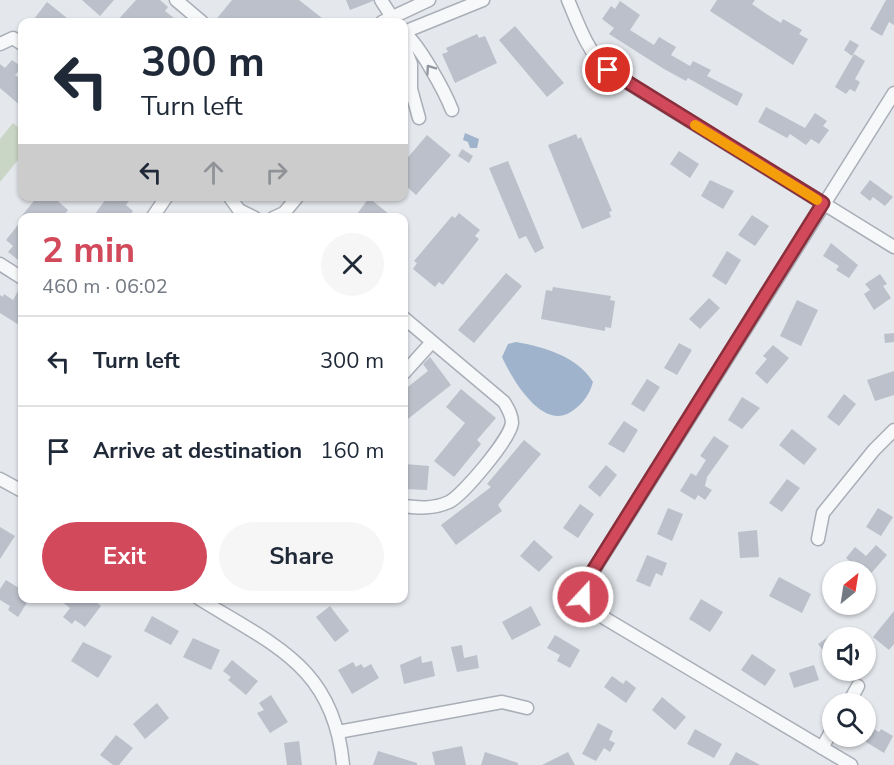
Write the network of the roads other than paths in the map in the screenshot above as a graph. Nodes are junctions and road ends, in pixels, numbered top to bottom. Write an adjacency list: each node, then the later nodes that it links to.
1 (177, 0): 6 (street)
2 (381, 0): 7 (street)
3 (429, 0): 8 (street)
4 (483, 0): 9 (street)
5 (568, 0): 19 (street)
6 (197, 18)
7 (389, 18)
8 (394, 18)
9 (408, 30)
10 (408, 35): 15 (street, one-way to 10)
11 (18, 41): 12 (street)
12 (0, 44)
13 (408, 56): 16 (street)
14 (894, 93): 19 (street)
15 (452, 110)
16 (419, 118)
17 (233, 201): 20 (street)
18 (295, 201): 21 (street)
19 (823, 203): 22 (street); 38 (street)
20 (245, 213)
21 (282, 213)
22 (894, 247)
23 (0, 264): 24 (street)
24 (18, 275)
25 (408, 321): 26 (street)
26 (432, 342): 27 (street); 31 (street)
27 (408, 369)
28 (894, 430): 32 (street)
29 (0, 479): 30 (street)
30 (18, 489)
31 (408, 506)
32 (818, 539)
33 (206, 603): 37 (street)
34 (858, 686): 35 (street)
35 (854, 693)
36 (527, 708): 37 (street)
37 (338, 732): 39 (street)
38 (822, 748): 40 (street)
39 (343, 765)
40 (851, 765)

